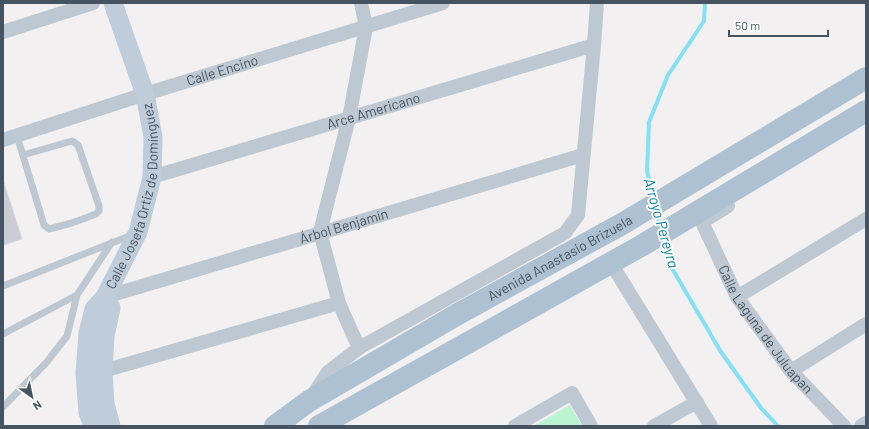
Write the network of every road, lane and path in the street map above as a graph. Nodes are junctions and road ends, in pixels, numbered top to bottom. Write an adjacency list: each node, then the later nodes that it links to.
1 (93, 3): 7 (street)
2 (113, 3): 10 (street, Calle Josefa Ortiz de Domínguez)
3 (361, 3): 6 (street)
4 (443, 3): 6 (street, Calle Encino)
5 (597, 3): 8 (street)
6 (366, 27): 10 (street, Calle Encino); 12 (street)
7 (3, 32)
8 (594, 45): 12 (street, Arce Americano); 16 (street)
9 (866, 78): 34 (main road, Avenida Anastasio Brizuela)
10 (145, 94): 13 (street, Calle Encino); 18 (street, Calle Josefa Ortiz de Domínguez)
11 (866, 111): 14 (main road, Avenida Anastasio Brizuela)
12 (349, 118): 18 (street, Arce Americano); 21 (street)
13 (17, 136): 15 (street, Calle Encino); 17 (lane)
14 (817, 139): 23 (main road, Avenida Anastasio Brizuela); 27 (street, Calle Laguna de Juluapan)
15 (3, 140)
16 (583, 155): 21 (street, Árbol Benjamín); 31 (street)
17 (23, 156): 17 (lane)
18 (152, 177): 20 (street, Calle Josefa Ortiz de Domínguez)
19 (866, 219): 27 (street)
20 (138, 232): 22 (lane); 26 (street, Calle Josefa Ortiz de Domínguez)
21 (320, 232): 26 (street, Árbol Benjamín); 28 (street)
22 (112, 242): 24 (lane); 25 (lane)
23 (611, 263): 35 (street); 41 (main road, Avenida Anastasio Brizuela)
24 (3, 286)
25 (77, 295): 30 (lane); 36 (lane)
26 (105, 297): 32 (street, Calle Josefa Ortiz de Domínguez); 38 (street, Calle Josefa Ortiz de Domínguez)
27 (737, 297): 33 (street, Calle Laguna de Juluapan)
28 (339, 303): 31 (street); 32 (street)
29 (866, 324): 33 (street)
30 (3, 334)
31 (359, 348): 34 (street)
32 (103, 371): 39 (street, Calle Josefa Ortiz de Domínguez)
33 (791, 371): 46 (street, Calle Laguna de Juluapan)
34 (309, 402): 40 (main road, Avenida Anastasio Brizuela)
35 (697, 402): 44 (street); 45 (street)
36 (3, 407)
37 (866, 423): 47 (street)
38 (93, 426)
39 (111, 426)
40 (275, 426)
41 (319, 426)
42 (515, 426): 43 (street)
43 (591, 426)
44 (654, 426)
45 (711, 426)
46 (844, 426)
47 (861, 426)

